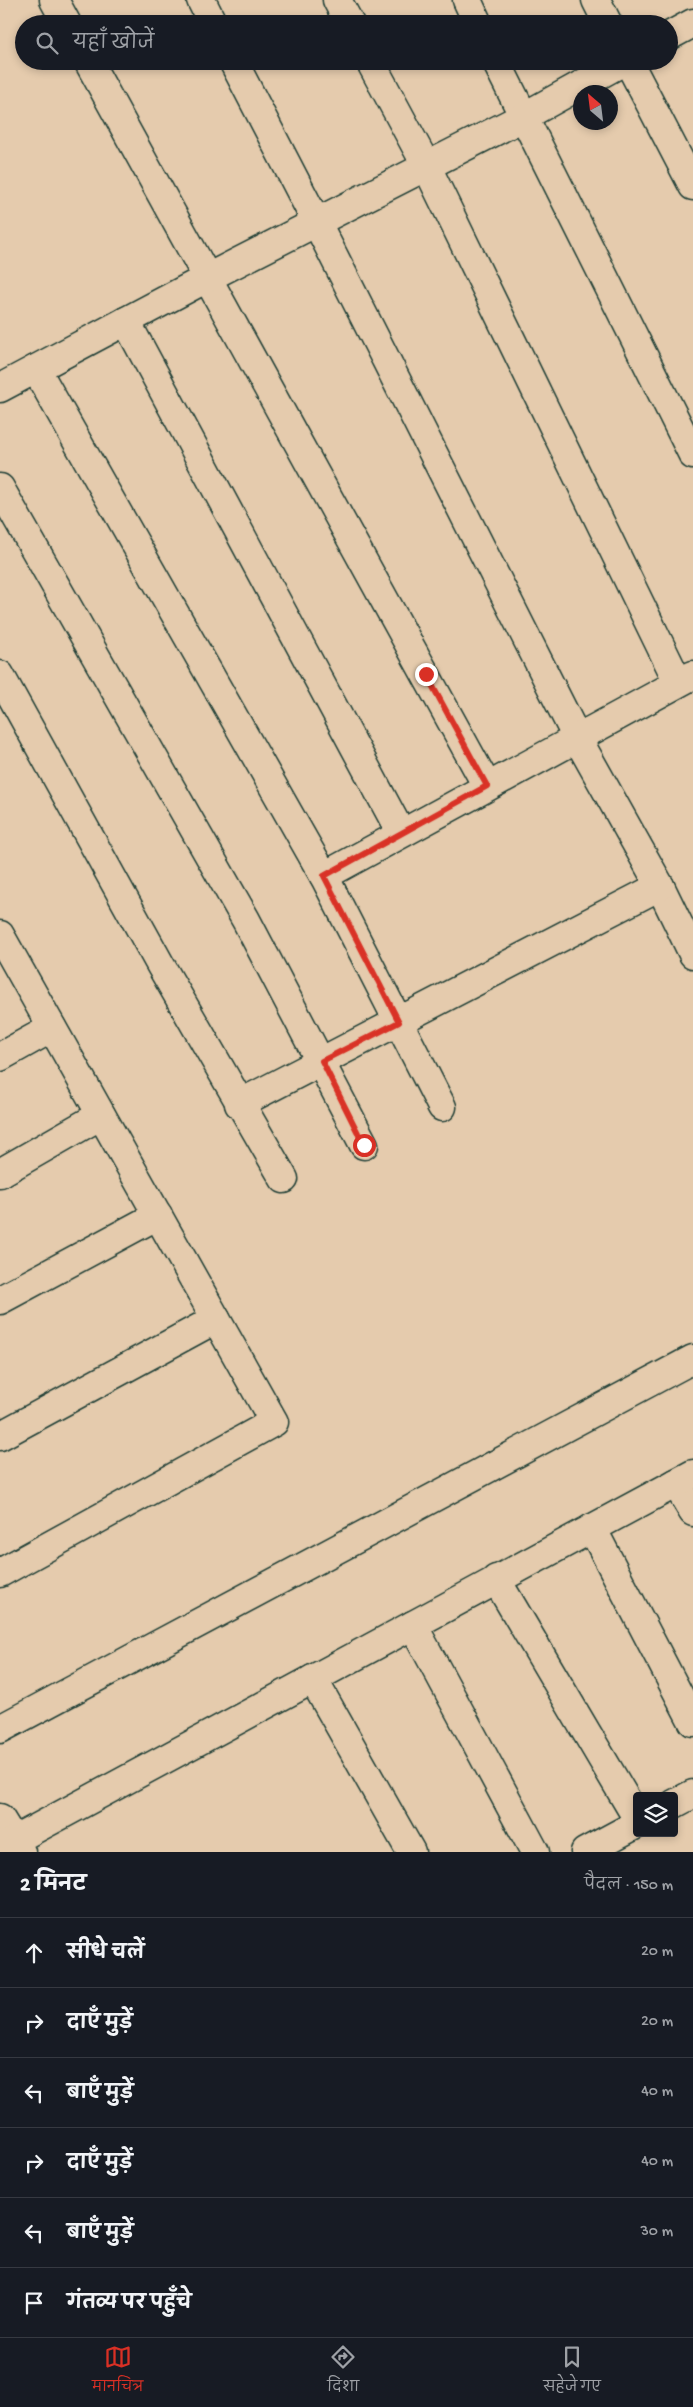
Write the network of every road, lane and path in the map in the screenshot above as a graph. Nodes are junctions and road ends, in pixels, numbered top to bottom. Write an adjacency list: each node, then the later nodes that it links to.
1 (54, 0): 6 (street)
2 (201, 0): 7 (street)
3 (337, 0): 8 (street)
4 (467, 0): 9 (street)
5 (596, 0): 10 (street)
6 (62, 15)
7 (209, 15)
8 (345, 15)
9 (474, 15)
10 (604, 15)
11 (693, 23): 12 (street)
12 (678, 31)
13 (93, 70): 23 (street)
14 (238, 70): 22 (street)
15 (375, 70): 20 (street)
16 (500, 70): 19 (street)
17 (609, 70): 19 (street)
18 (631, 70): 21 (street)
19 (523, 117): 20 (street); 27 (street)
20 (426, 165): 22 (street); 30 (street)
21 (693, 186)
22 (318, 222): 23 (street); 31 (street)
23 (207, 278): 24 (street); 32 (street)
24 (126, 321): 25 (street); 33 (street)
25 (36, 369): 26 (street); 34 (street)
26 (0, 388)
27 (693, 455)
28 (0, 488): 41 (street)
29 (0, 675): 42 (street)
30 (686, 678): 31 (street)
31 (576, 736): 32 (street); 35 (street)
32 (487, 786): 33 (street)
33 (401, 833): 34 (street)
34 (324, 876): 38 (street)
35 (660, 886): 37 (street); 38 (street)
36 (0, 936): 39 (street)
37 (693, 954)
38 (399, 1022): 41 (street); 43 (street)
39 (52, 1028): 40 (street); 44 (street)
40 (0, 1057)
41 (322, 1061): 42 (street); 45 (street)
42 (240, 1104): 47 (street)
43 (442, 1107)
44 (101, 1115): 46 (street); 48 (street)
45 (364, 1145)
46 (0, 1173)
47 (284, 1179)
48 (158, 1215): 49 (street); 50 (street)
49 (0, 1300)
50 (216, 1319): 52 (street); 56 (street)
51 (693, 1359): 61 (street)
52 (0, 1436)
53 (684, 1478): 54 (street); 55 (street)
54 (693, 1512)
55 (592, 1528): 57 (street); 60 (street)
56 (0, 1572)
57 (496, 1579): 58 (street); 64 (street)
58 (413, 1624): 59 (street); 68 (street)
59 (313, 1679): 66 (street); 67 (street)
60 (693, 1722)
61 (0, 1729)
62 (693, 1794): 63 (street)
63 (678, 1802)
64 (633, 1811)
65 (633, 1826): 69 (street)
66 (9, 1839)
67 (411, 1852)
68 (534, 1852)
69 (585, 1852)

